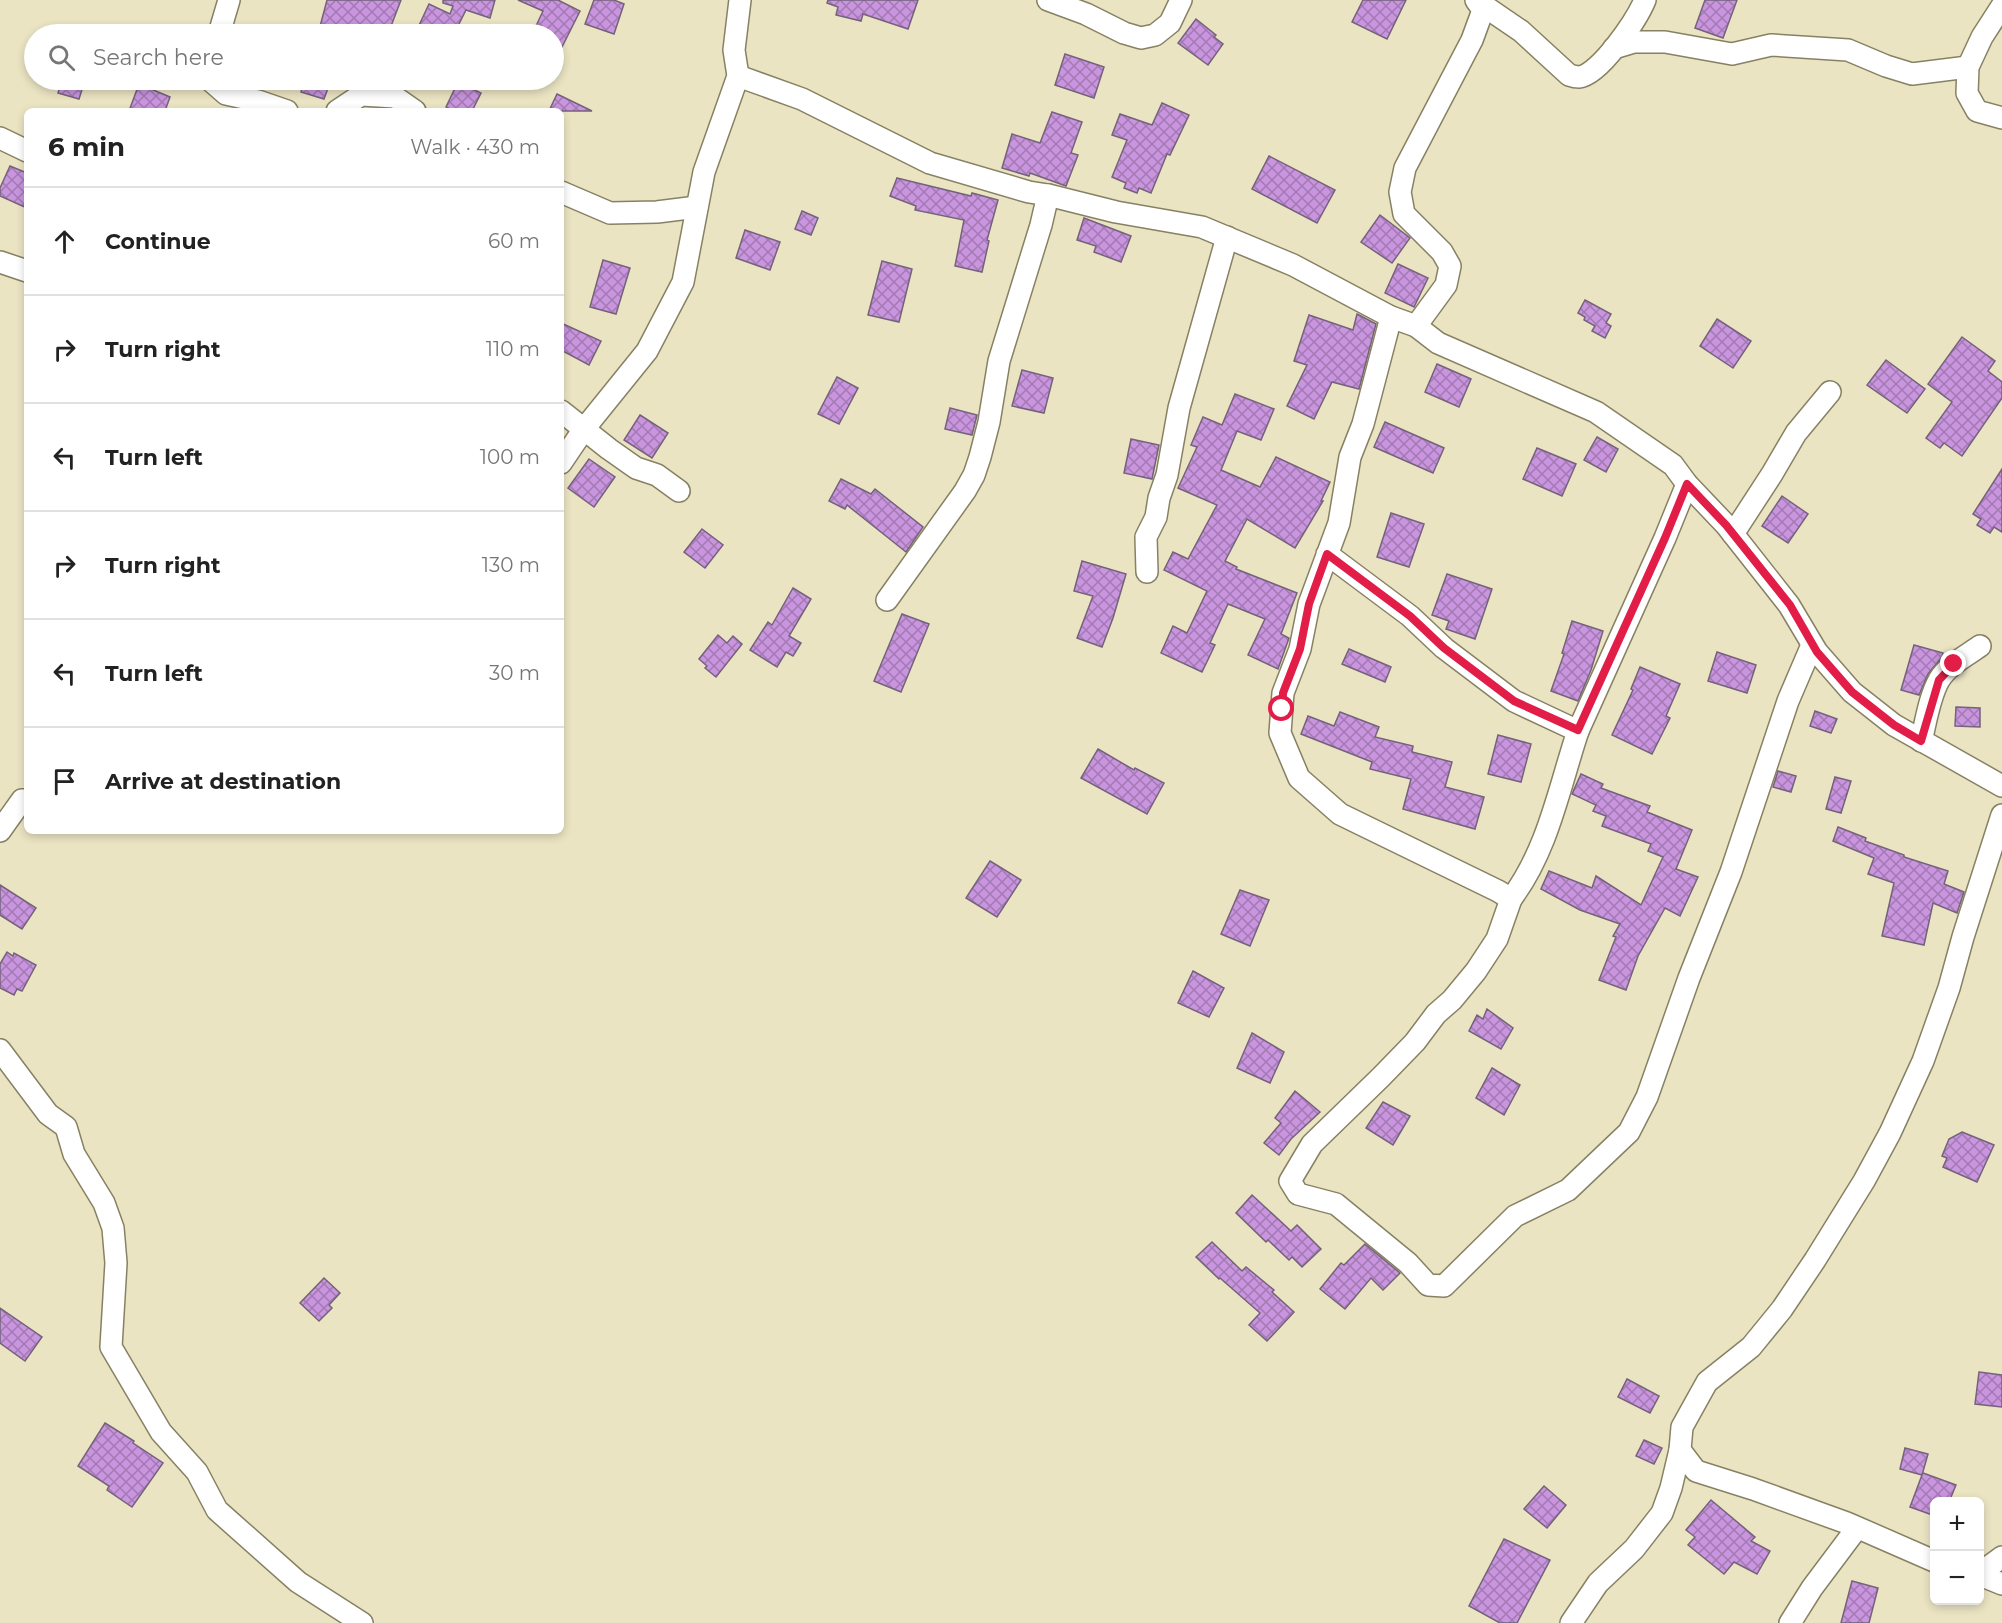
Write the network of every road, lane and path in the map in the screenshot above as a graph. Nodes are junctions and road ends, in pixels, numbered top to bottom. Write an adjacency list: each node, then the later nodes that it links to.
1 (229, 0): 8 (street)
2 (740, 0): 11 (street)
3 (1048, 0): 4 (street)
4 (1182, 0)
5 (1477, 0): 9 (street); 26 (street)
6 (1645, 0): 9 (street)
7 (2002, 6): 10 (street)
8 (222, 24)
9 (1614, 48): 10 (street)
10 (1968, 67): 16 (street)
11 (738, 76): 20 (street); 21 (street)
12 (221, 90): 13 (street)
13 (278, 108)
14 (341, 108): 15 (street)
15 (411, 108)
16 (2002, 118)
17 (0, 138): 18 (street)
18 (24, 150)
19 (564, 193): 21 (street)
20 (1048, 195): 22 (street); 36 (street)
21 (697, 207): 29 (street)
22 (1227, 237): 25 (street); 35 (street)
23 (0, 262): 24 (street)
24 (24, 270)
25 (1391, 317): 26 (street); 34 (street)
26 (1416, 326): 31 (street)
27 (1830, 392): 33 (street)
28 (564, 413): 29 (street)
29 (584, 429): 30 (street); 32 (street)
30 (564, 459)
31 (1687, 484): 33 (street); 39 (street)
32 (679, 491)
33 (1732, 534): 37 (street)
34 (1327, 554): 39 (street); 45 (street)
35 (1147, 572)
36 (887, 600)
37 (1812, 645): 40 (street); 45 (street)
38 (1980, 646): 40 (street)
39 (1578, 730): 45 (street)
40 (1921, 741): 41 (street)
41 (2002, 786)
42 (24, 800): 44 (street)
43 (2002, 814): 47 (street)
44 (0, 831)
45 (1511, 899)
46 (0, 1050): 54 (street)
47 (1680, 1450): 48 (street); 55 (street)
48 (1857, 1528): 50 (street); 56 (street)
49 (2002, 1557): 51 (street)
50 (1930, 1559)
51 (1984, 1571)
52 (1984, 1576): 53 (street)
53 (2002, 1584)
54 (362, 1623)
55 (1571, 1623)
56 (1790, 1623)

